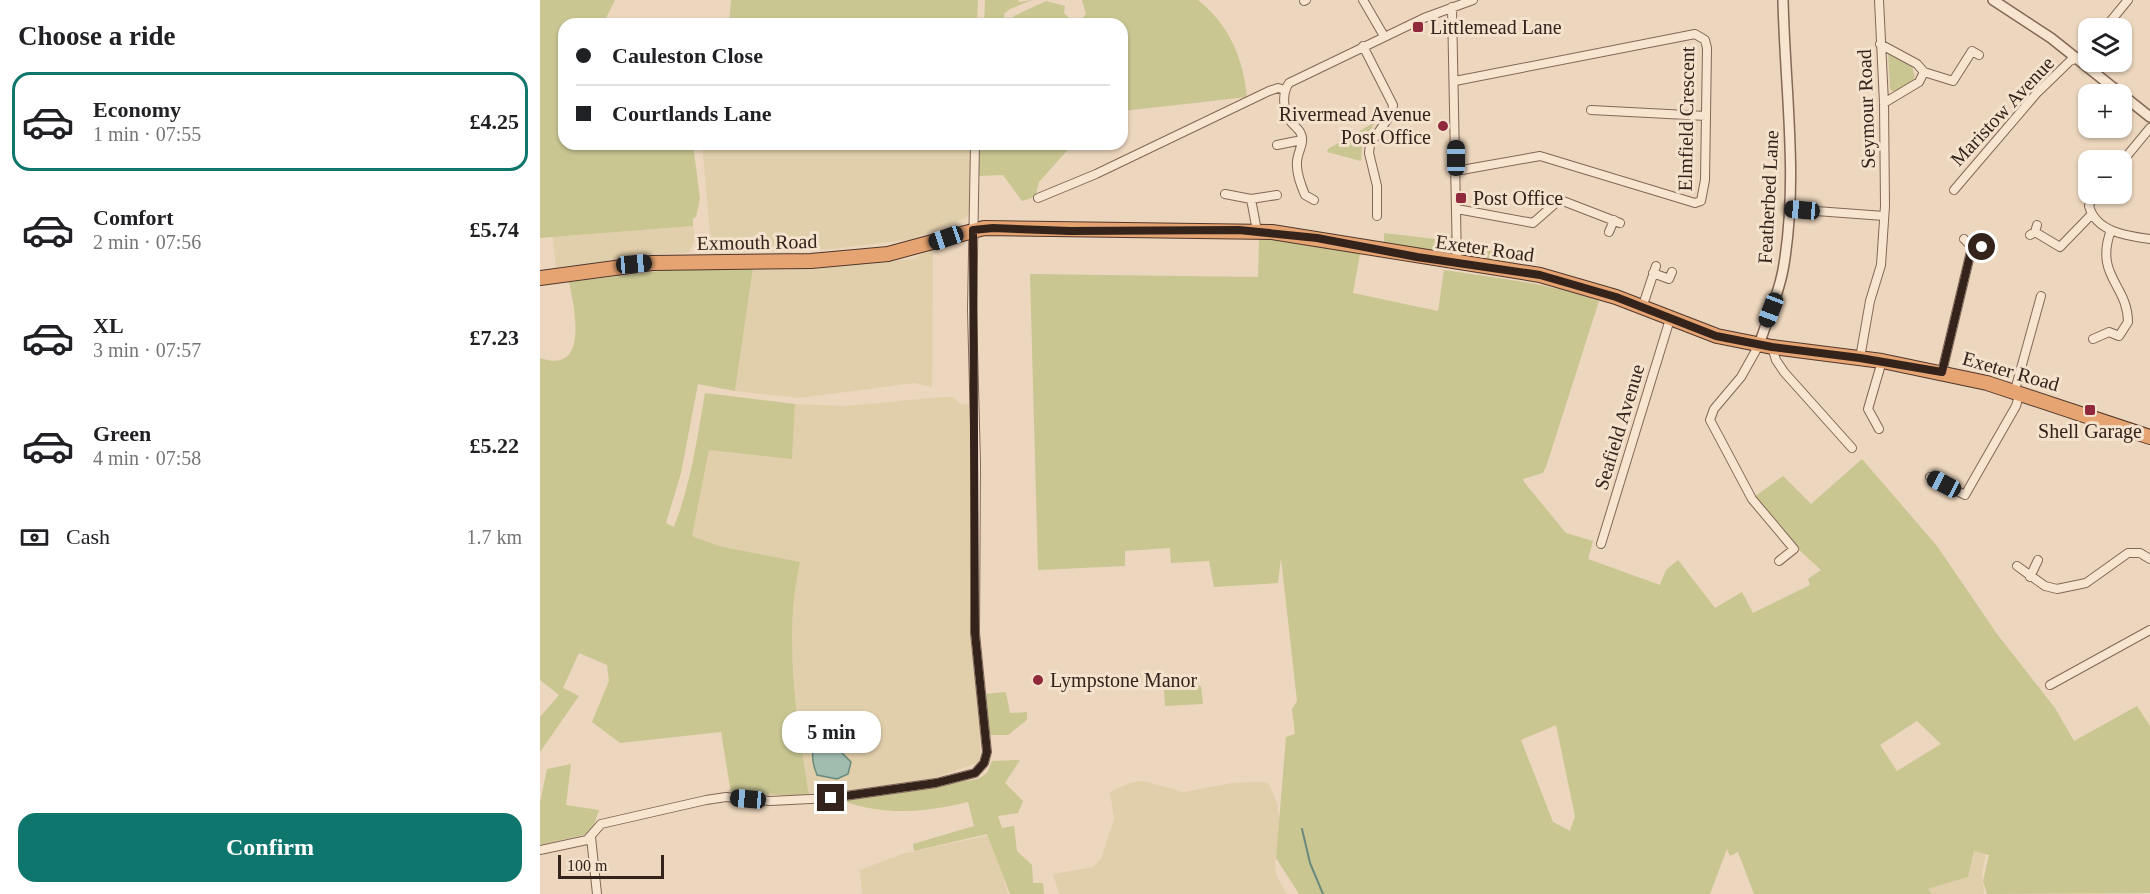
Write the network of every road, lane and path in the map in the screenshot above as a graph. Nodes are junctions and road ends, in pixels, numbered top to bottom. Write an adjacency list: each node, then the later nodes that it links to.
1 (1363, 0): 9 (street)
2 (1473, 0): 7 (street)
3 (1783, 0): 35 (street, Featherbed Lane)
4 (1879, 0): 10 (street, Seymour Road)
5 (1993, 0): 13 (street)
6 (2128, 0): 8 (street)
7 (1452, 8): 9 (street); 16 (street)
8 (2113, 18)
9 (1384, 36): 11 (street)
10 (1880, 44): 14 (street); 19 (street, Seymour Road)
11 (1363, 46): 17 (street); 38 (street)
12 (1979, 55): 14 (street)
13 (2078, 59): 28 (street, Maristow Avenue)
14 (1924, 72): 19 (street)
15 (2094, 72): 21 (street)
16 (1455, 81): 20 (street, Elmfield Crescent); 27 (street)
17 (1285, 90): 23 (street); 31 (street)
18 (1601, 100): 20 (street)
19 (1884, 103): 39 (street, Seymour Road)
20 (1706, 116): 27 (street, Elmfield Crescent)
21 (2150, 117)
22 (2150, 128): 26 (street)
23 (1302, 140): 24 (street); 33 (street)
24 (1277, 144)
25 (975, 150): 40 (street)
26 (2132, 150)
27 (1456, 171): 36 (street)
28 (1954, 190)
29 (1224, 194): 32 (street)
30 (1277, 195): 32 (street)
31 (1038, 198)
32 (1251, 199): 42 (street)
33 (1314, 200)
34 (2090, 204): 37 (street)
35 (1789, 208): 39 (street); 56 (street, Featherbed Lane)
36 (1457, 209): 44 (street); 49 (street)
37 (2091, 215): 41 (street); 43 (street)
38 (1377, 216)
39 (1884, 216): 57 (street, Seymour Road)
40 (973, 230): 42 (highway, Exeter Road); 51 (highway, Exmouth Road); 75 (street)
41 (2111, 230): 46 (street); 55 (street)
42 (1257, 231): 49 (highway, Exeter Road)
43 (2034, 231)
44 (1609, 232)
45 (1964, 239): 47 (street)
46 (2150, 239)
47 (1972, 247): 48 (street); 59 (street)
48 (1982, 247)
49 (1457, 264): 53 (highway, Exeter Road)
50 (1671, 272): 53 (street)
51 (540, 278)
52 (2041, 296): 60 (street)
53 (1642, 308): 54 (highway, Exeter Road)
54 (1670, 319): 56 (highway, Exeter Road); 65 (street, Seafield Avenue)
55 (2093, 339)
56 (1766, 346): 57 (highway, Exeter Road); 63 (street); 68 (street, Featherbed Lane)
57 (1860, 358): 58 (highway, Exeter Road)
58 (1882, 361): 59 (highway, Exeter Road); 61 (street)
59 (1942, 372): 60 (highway, Exeter Road)
60 (2018, 391): 62 (highway, Exeter Road); 64 (street)
61 (1880, 429)
62 (2150, 437)
63 (1852, 448)
64 (1930, 477)
65 (1600, 544)
66 (2150, 559): 70 (street)
67 (2038, 560): 70 (street)
68 (1779, 561)
69 (2017, 566): 70 (street)
70 (2030, 577)
71 (2150, 630): 72 (street)
72 (2064, 677): 73 (street); 74 (street)
73 (2050, 685)
74 (2068, 686)
75 (591, 837): 76 (street); 77 (street)
76 (540, 850)
77 (597, 894)

